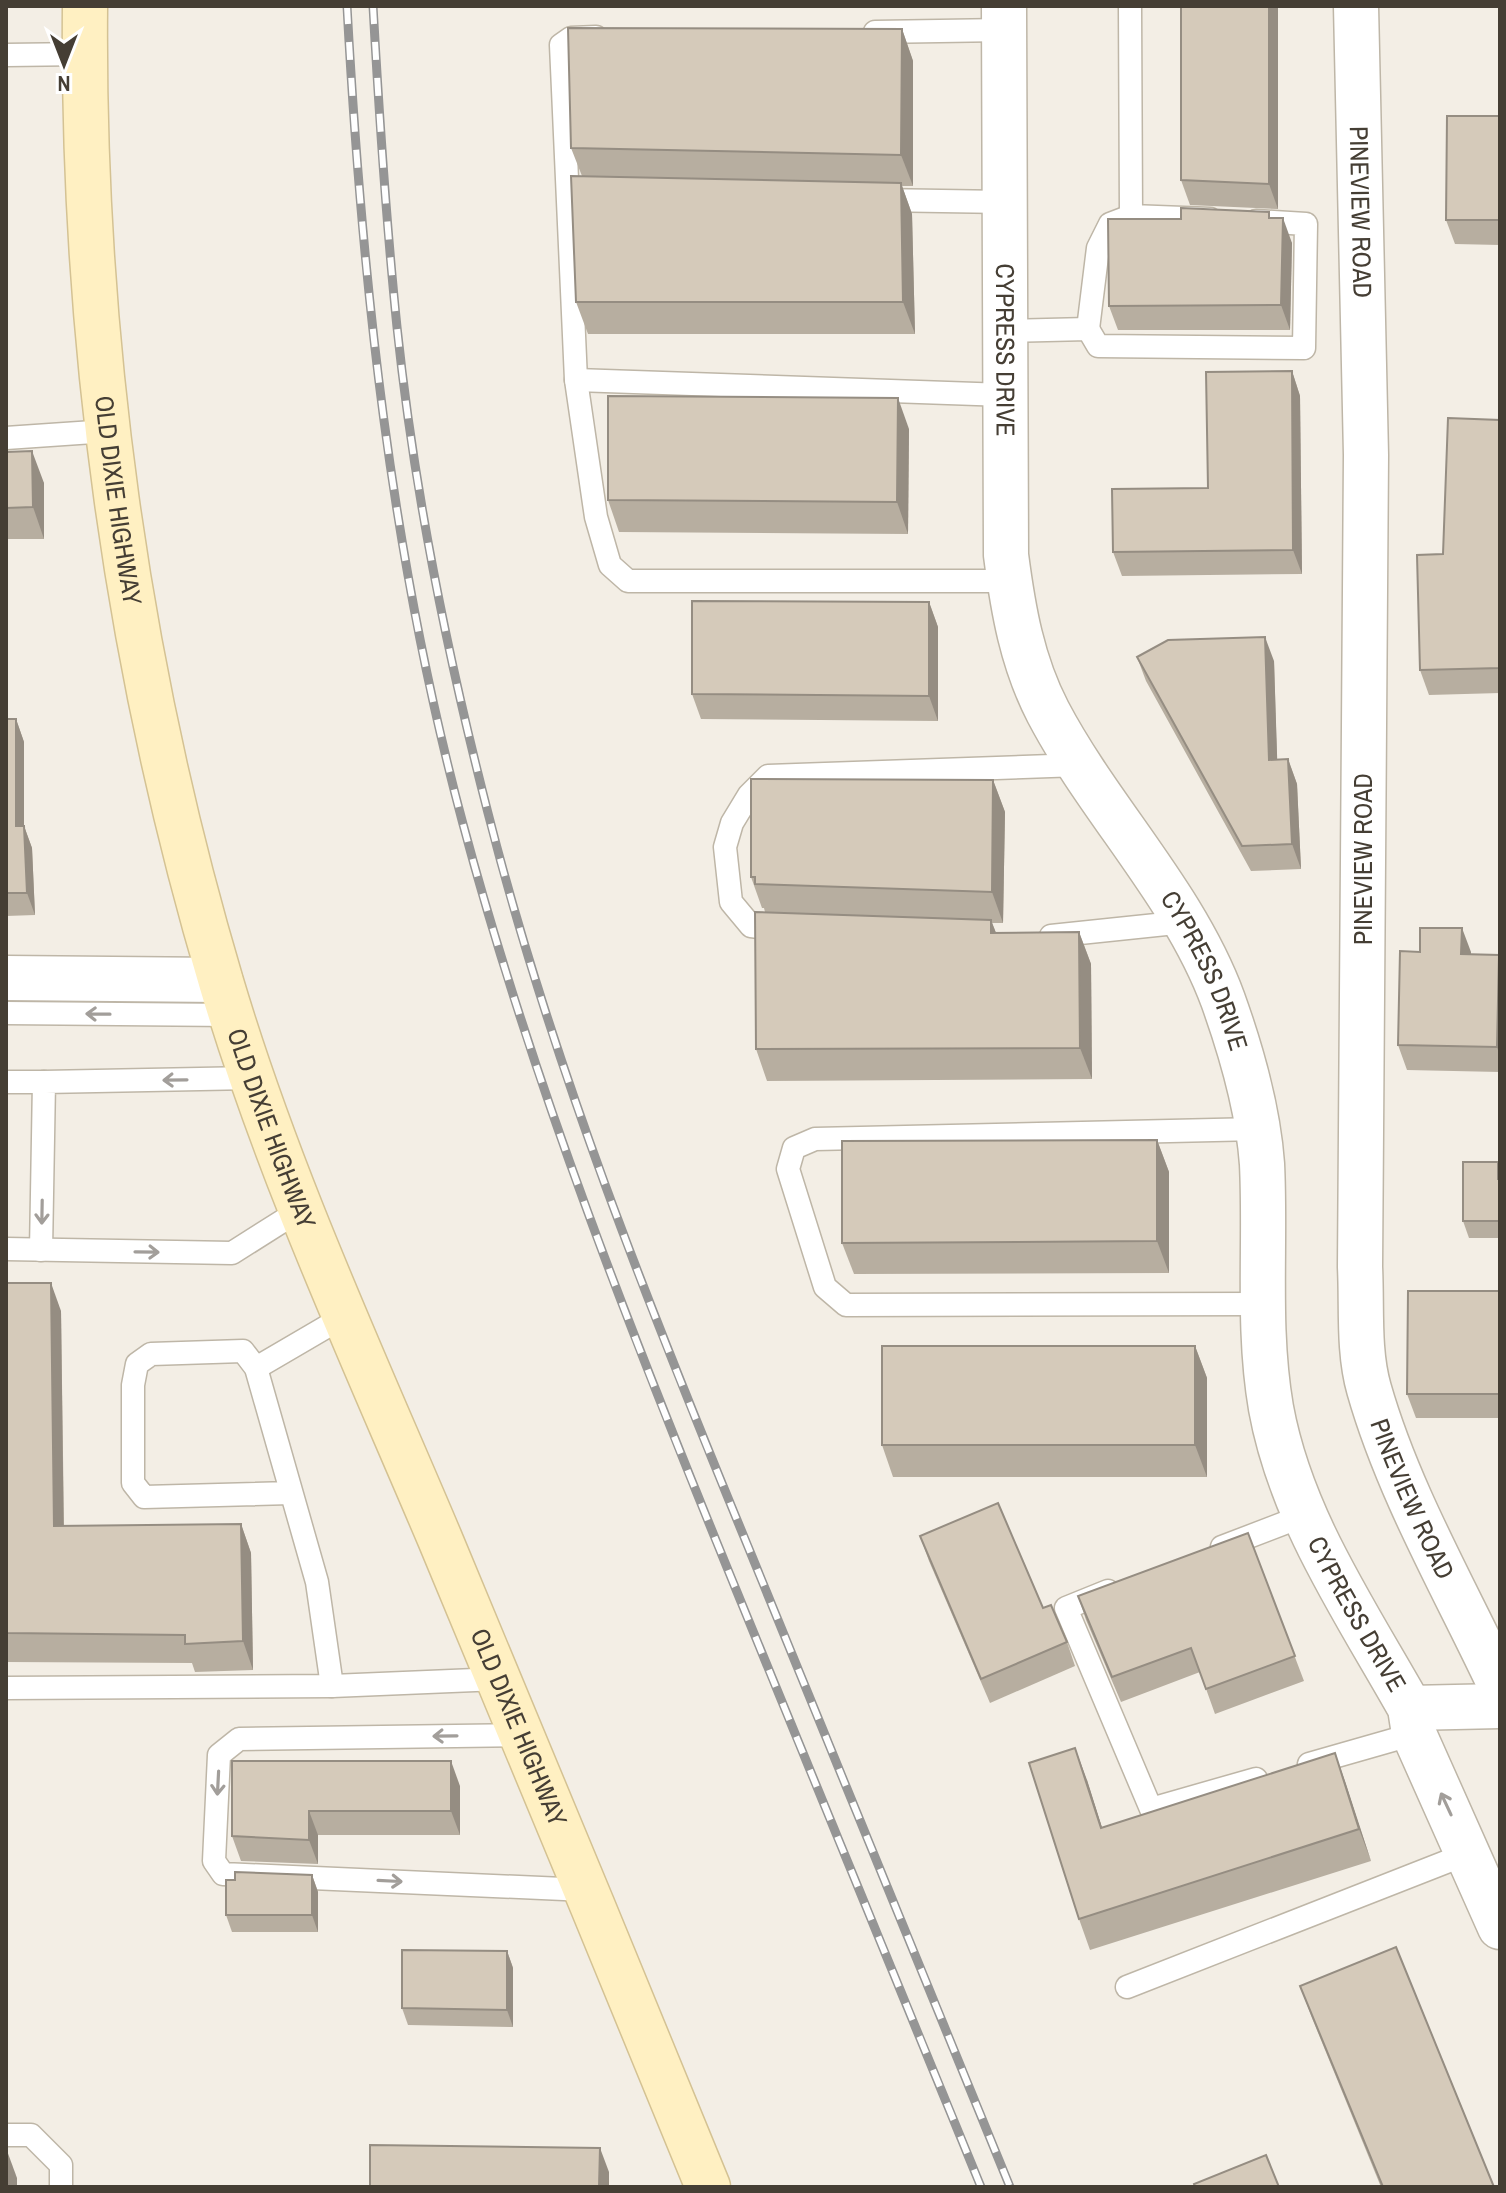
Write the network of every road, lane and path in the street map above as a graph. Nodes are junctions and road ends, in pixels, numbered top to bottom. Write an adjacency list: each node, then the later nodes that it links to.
1 (85, 6): 7 (street, OLD DIXIE HIGHWAY)
2 (1130, 6): 13 (lane)
3 (1356, 6): 43 (street, PINEVIEW ROAD)
4 (1004, 18): 5 (lane); 12 (street, CYPRESS DRIVE)
5 (849, 33)
6 (617, 37): 9 (lane)
7 (85, 54): 8 (lane); 18 (street, OLD DIXIE HIGHWAY)
8 (6, 55)
9 (565, 193): 10 (lane); 16 (lane)
10 (596, 194)
11 (863, 199): 12 (lane)
12 (1005, 202): 15 (street, CYPRESS DRIVE)
13 (1131, 216): 14 (lane); 14 (lane)
14 (1088, 329): 15 (lane)
15 (1005, 331): 17 (street, CYPRESS DRIVE)
16 (576, 380): 17 (lane); 20 (lane)
17 (1005, 395): 20 (street, CYPRESS DRIVE)
18 (108, 431): 19 (lane); 26 (street, OLD DIXIE HIGHWAY)
19 (6, 438)
20 (1010, 581): 21 (street, CYPRESS DRIVE)
21 (1079, 765): 22 (street, CYPRESS DRIVE); 23 (lane)
22 (1185, 922): 24 (lane); 31 (street, CYPRESS DRIVE)
23 (802, 931)
24 (1032, 938)
25 (6, 978): 26 (street)
26 (226, 998): 27 (lane, one-way to 27); 28 (street, OLD DIXIE HIGHWAY)
27 (6, 1013)
28 (252, 1078): 30 (lane, one-way to 30); 32 (street, OLD DIXIE HIGHWAY)
29 (6, 1082): 30 (lane)
30 (44, 1082): 34 (lane, one-way to 34)
31 (1258, 1129): 35 (street, CYPRESS DRIVE); 35 (lane)
32 (300, 1210): 34 (lane, one-way to 32); 36 (street, OLD DIXIE HIGHWAY)
33 (6, 1249): 34 (lane)
34 (41, 1250)
35 (1262, 1304): 39 (street, CYPRESS DRIVE)
36 (345, 1316): 37 (lane); 42 (street, OLD DIXIE HIGHWAY)
37 (256, 1368): 38 (lane); 38 (lane)
38 (291, 1493): 44 (lane)
39 (1303, 1516): 40 (lane); 47 (street, CYPRESS DRIVE)
40 (1199, 1556)
41 (1125, 1584): 47 (lane)
42 (499, 1679): 44 (lane); 48 (street, OLD DIXIE HIGHWAY)
43 (1500, 1685)
44 (332, 1686): 45 (lane)
45 (6, 1688)
46 (1500, 1706): 47 (street)
47 (1412, 1721): 49 (street, CYPRESS DRIVE, one-way to 47)
48 (523, 1735): 50 (street, OLD DIXIE HIGHWAY); 50 (lane, one-way to 50)
49 (1469, 1853): 51 (street, CYPRESS DRIVE); 52 (lane)
50 (586, 1890): 55 (street, OLD DIXIE HIGHWAY)
51 (1500, 1927)
52 (1127, 1987)
53 (6, 2135): 54 (lane)
54 (61, 2187)
55 (708, 2187)

